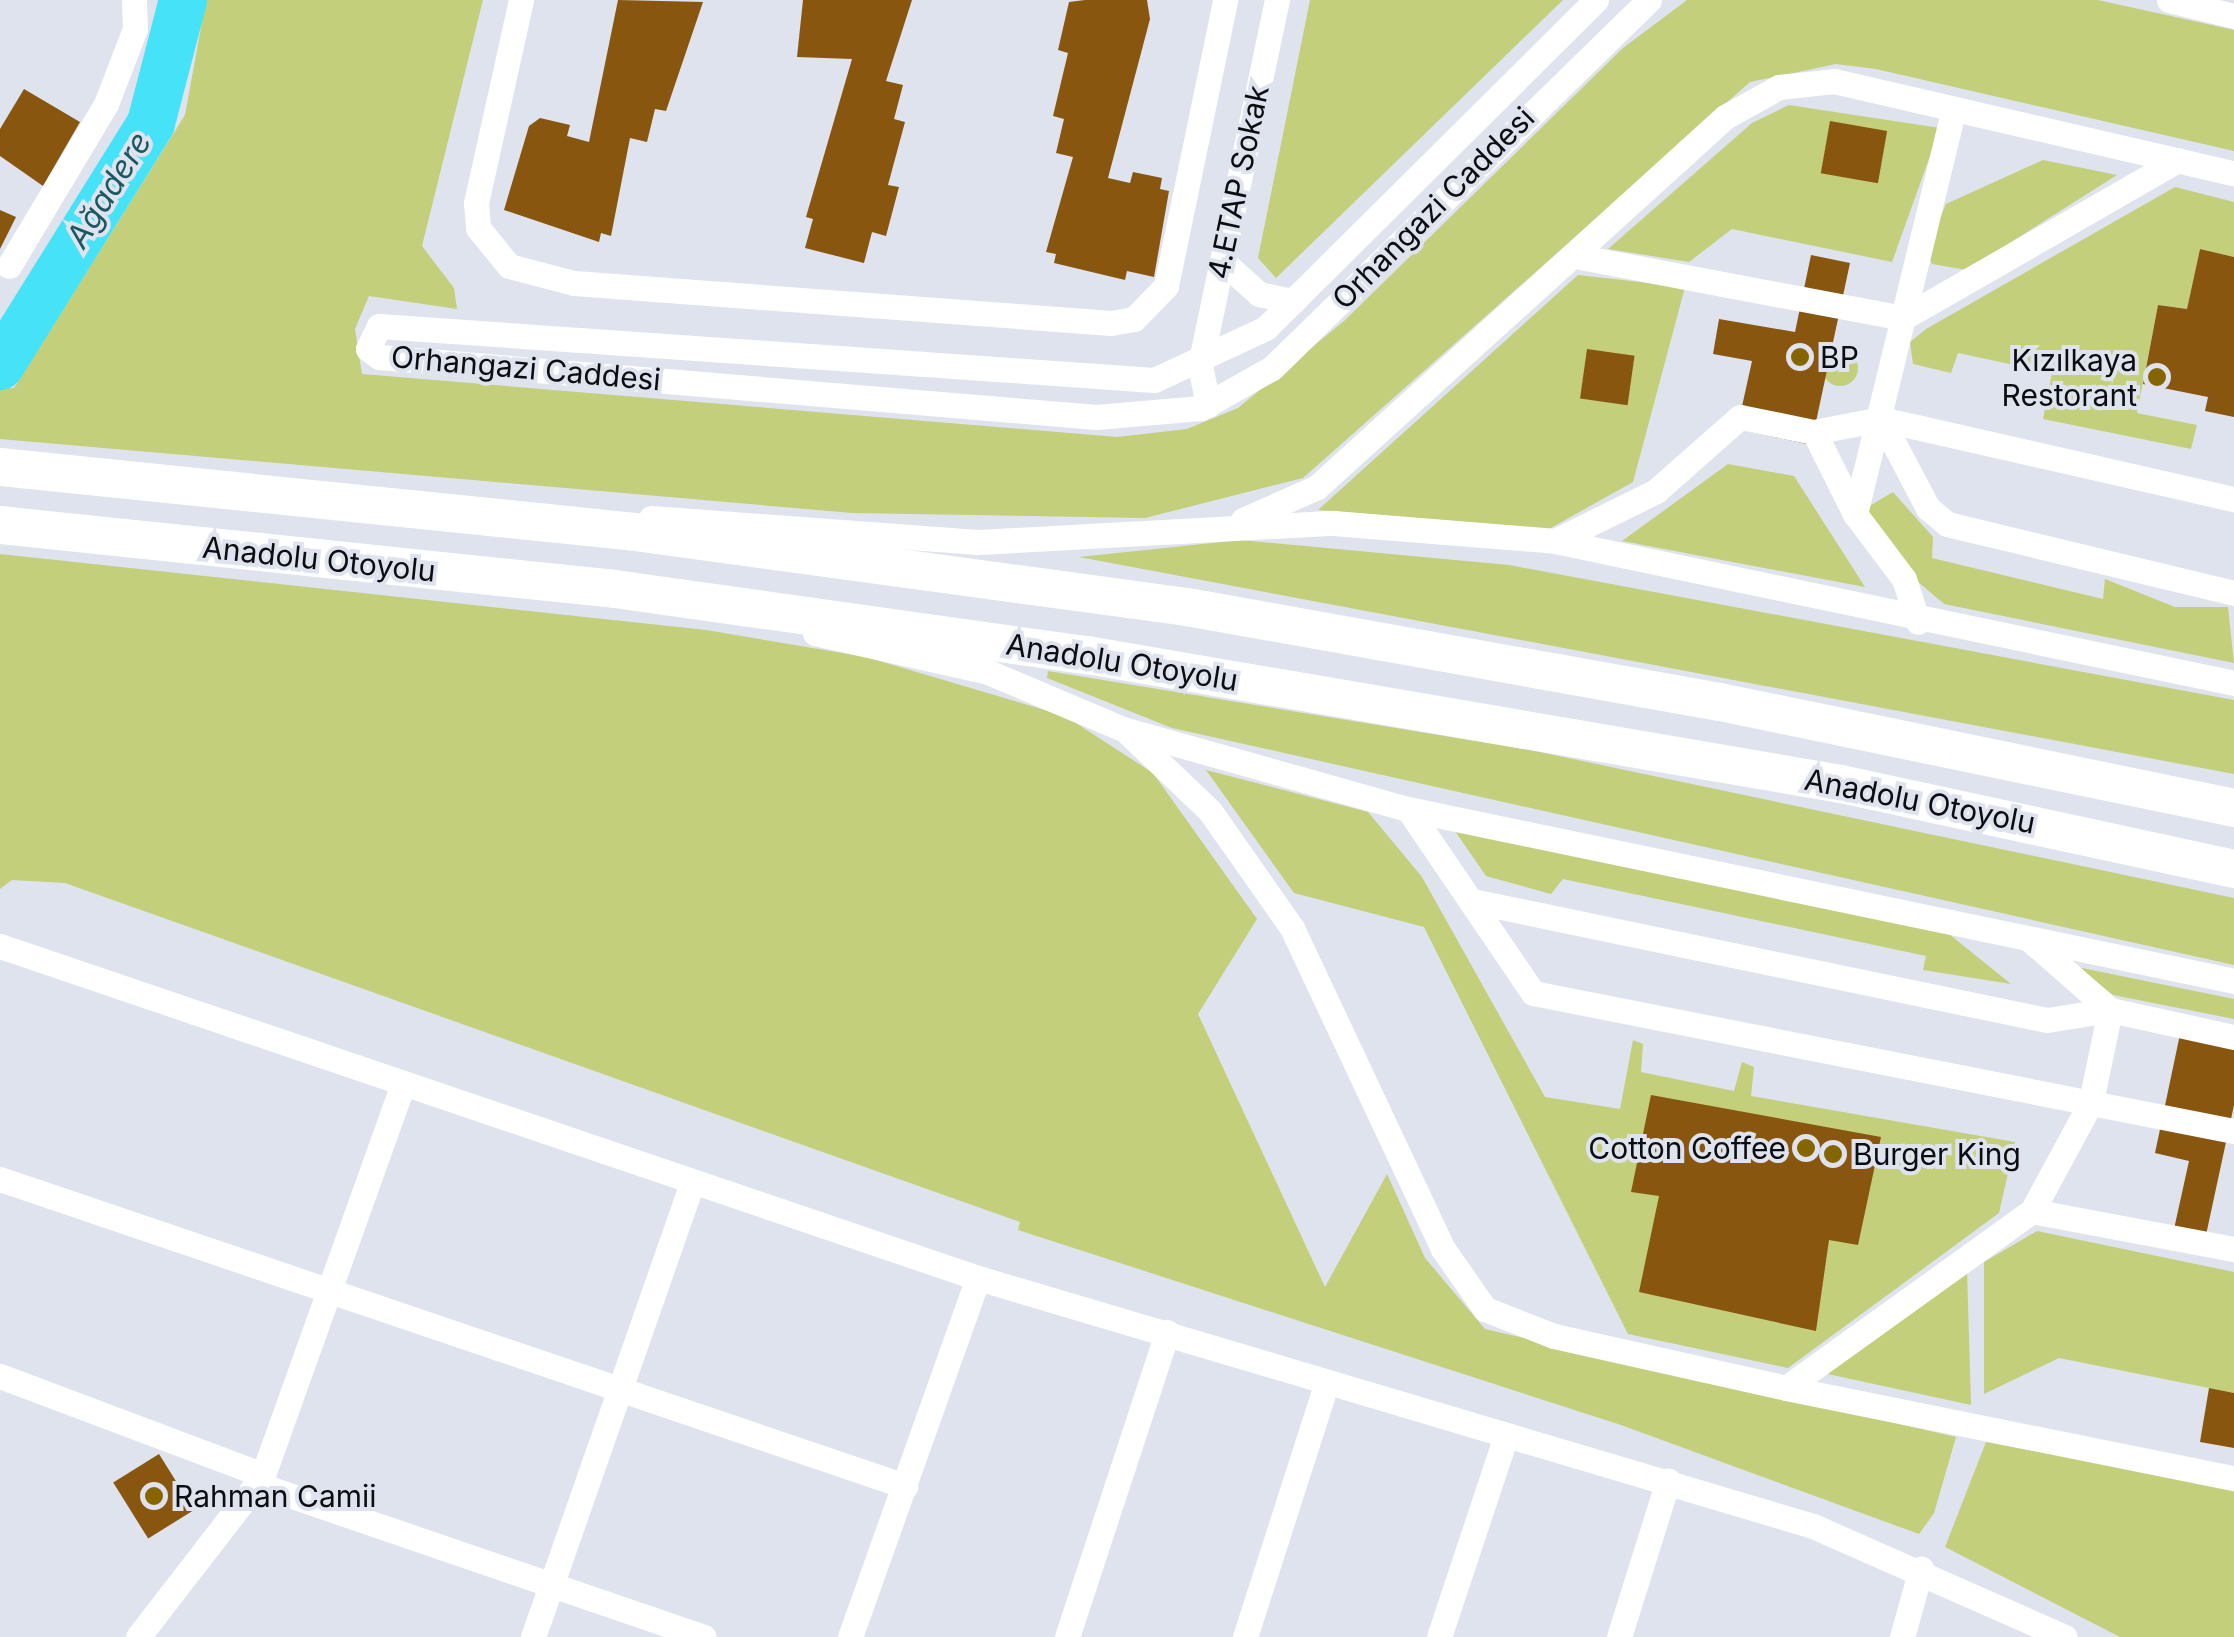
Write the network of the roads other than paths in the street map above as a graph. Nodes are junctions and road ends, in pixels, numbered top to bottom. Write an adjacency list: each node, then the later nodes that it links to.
1 (134, 0): 14 (street)
2 (521, 0): 3 (street)
3 (1225, 0)
4 (1277, 0): 13 (street, 4.ETAP Sokak)
5 (1596, 0): 15 (street, Orhangazi Caddesi)
6 (1650, 0): 18 (street, Orhangazi Caddesi)
7 (2169, 0): 8 (street)
8 (2234, 16)
9 (1954, 108): 10 (street); 12 (street); 16 (street)
10 (2178, 160): 11 (street); 16 (street)
11 (2234, 173)
12 (1580, 257): 16 (street); 25 (street)
13 (1222, 261): 15 (street, Orhangazi Caddesi); 17 (street, 4.ETAP Sokak)
14 (9, 266)
15 (1293, 302): 17 (street, Orhangazi Caddesi)
16 (1903, 318): 19 (street)
17 (1200, 364): 18 (street); 18 (street, Orhangazi Caddesi)
18 (1208, 405)
19 (1881, 419): 20 (street); 23 (street); 24 (street); 29 (street)
20 (1814, 432): 24 (street); 27 (street)
21 (0, 468): 22 (highway, Anadolu Otoyolu)
22 (195, 487): 25 (street); 33 (highway, Anadolu Otoyolu)
23 (2234, 499)
24 (1855, 514): 30 (street)
25 (1233, 524): 27 (street)
26 (0, 525): 28 (highway, Anadolu Otoyolu)
27 (1555, 541): 30 (street)
28 (615, 589): 32 (street); 35 (highway, Anadolu Otoyolu)
29 (2234, 592)
30 (1918, 622): 31 (street)
31 (2234, 683)
32 (1125, 730): 34 (street); 54 (street)
33 (2234, 808)
34 (1408, 809): 36 (street); 37 (street)
35 (2234, 869)
36 (1477, 902): 40 (street); 43 (street)
37 (2025, 935): 39 (street); 40 (street)
38 (0, 946): 42 (street)
39 (2234, 981)
40 (2110, 1010): 41 (street); 43 (street)
41 (2234, 1036)
42 (402, 1089): 46 (street); 50 (street)
43 (2092, 1102): 44 (street); 47 (street)
44 (2234, 1131)
45 (0, 1178): 50 (street)
46 (691, 1185): 49 (street); 55 (street)
47 (2032, 1211): 48 (street); 54 (street)
48 (2234, 1249)
49 (978, 1278): 51 (street); 60 (street)
50 (328, 1292): 55 (street); 58 (street)
51 (1166, 1332): 53 (street); 67 (street)
52 (0, 1376): 58 (street)
53 (1327, 1382): 56 (street); 68 (street)
54 (1786, 1388): 57 (street)
55 (618, 1389): 60 (street); 62 (street)
56 (1506, 1436): 59 (street); 69 (street)
57 (2234, 1478)
58 (260, 1480): 62 (street); 63 (street)
59 (1668, 1481): 61 (street); 70 (street)
60 (905, 1486): 66 (street)
61 (1921, 1568): 71 (street); 72 (street)
62 (549, 1589): 64 (street); 65 (street)
63 (138, 1637)
64 (533, 1637)
65 (704, 1637)
66 (850, 1637)
67 (1067, 1637)
68 (1246, 1637)
69 (1439, 1637)
70 (1619, 1637)
71 (1902, 1637)
72 (2065, 1637)

